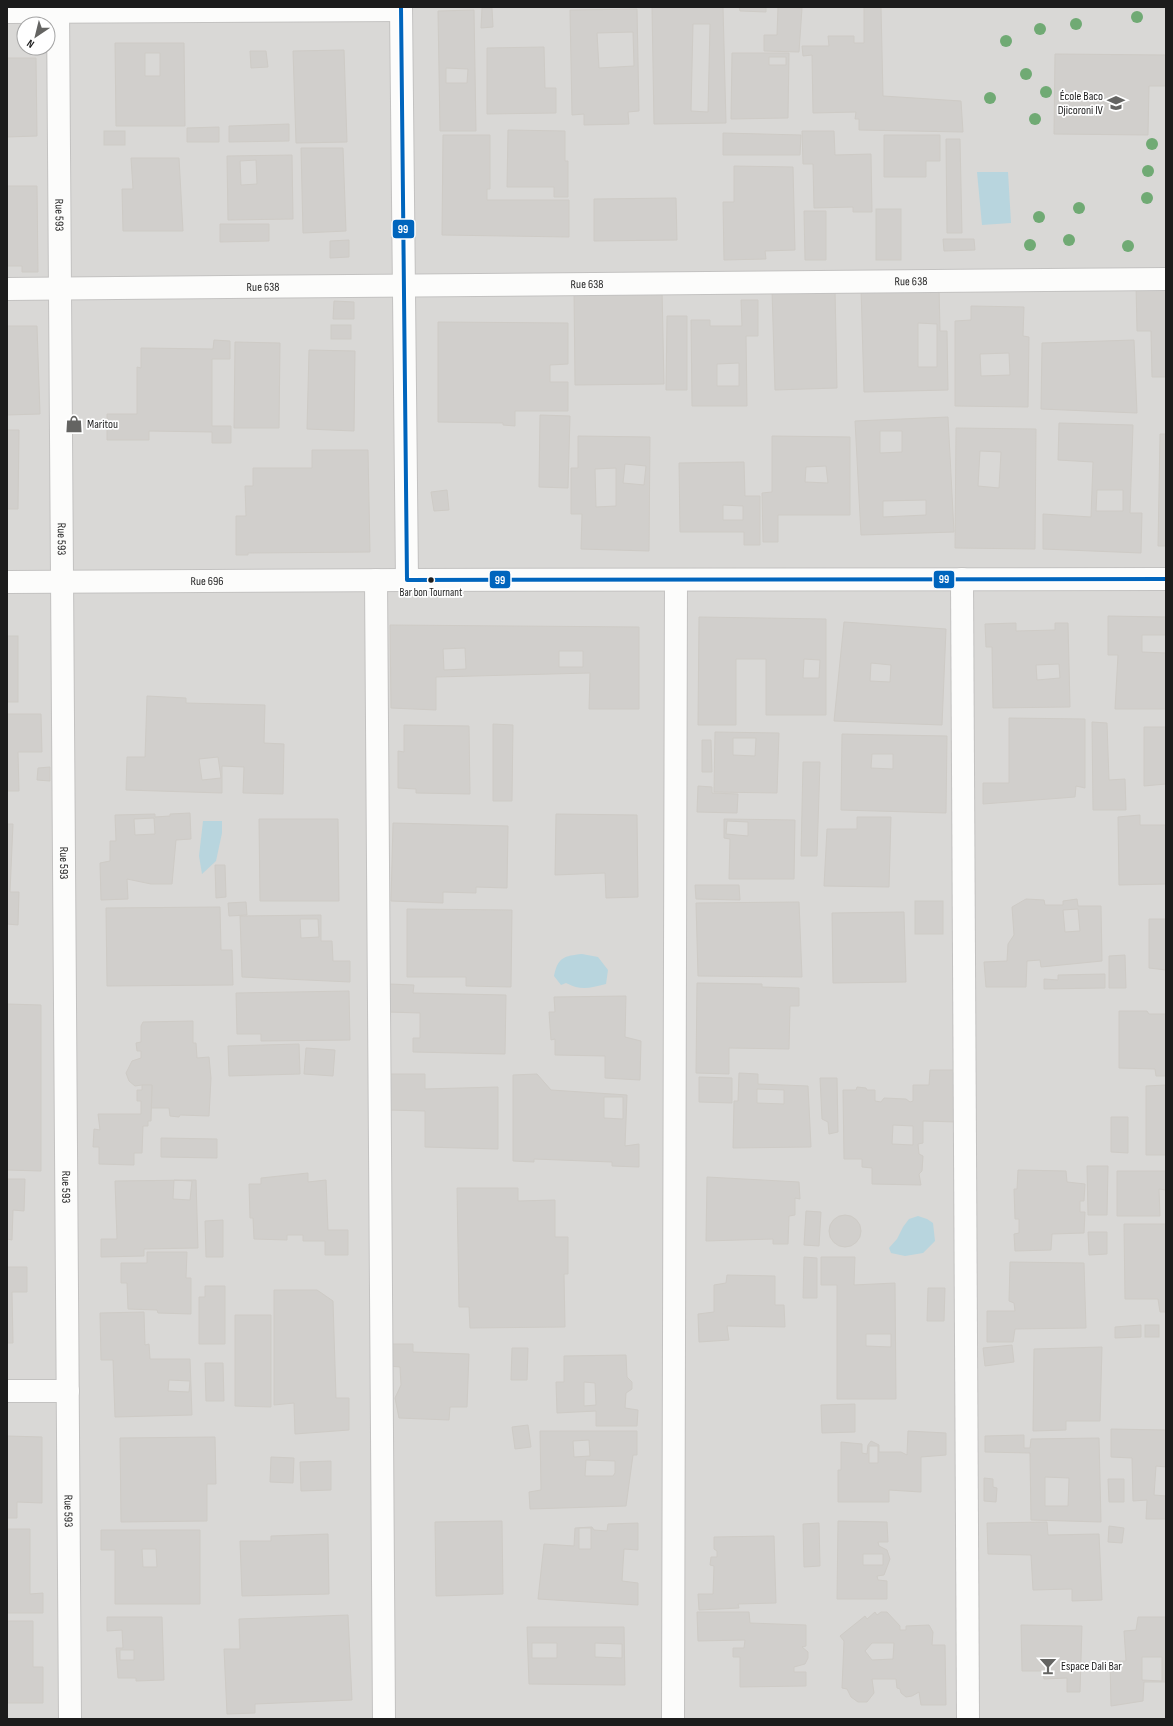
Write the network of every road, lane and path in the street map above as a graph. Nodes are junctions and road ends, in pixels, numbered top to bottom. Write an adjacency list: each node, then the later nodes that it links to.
1 (401, 8): 2 (street); 5 (street)
2 (58, 10): 3 (street); 7 (street, Rue 593)
3 (7, 12)
4 (1166, 279): 5 (street, Rue 638)
5 (404, 286): 7 (street, Rue 638); 11 (street)
6 (7, 289): 7 (street, Rue 638)
7 (60, 289): 14 (street, Rue 593)
8 (962, 579): 9 (street, Rue 696); 12 (street, Rue 696); 20 (street)
9 (1166, 579)
10 (376, 580): 11 (street, Rue 696); 14 (street, Rue 696); 18 (street)
11 (407, 580): 12 (street, Rue 696)
12 (676, 580): 19 (street)
13 (7, 582): 14 (street, Rue 696)
14 (62, 582): 16 (street, Rue 593)
15 (7, 1391): 16 (street)
16 (68, 1391): 17 (street, Rue 593)
17 (70, 1719)
18 (384, 1719)
19 (673, 1719)
20 (968, 1719)

